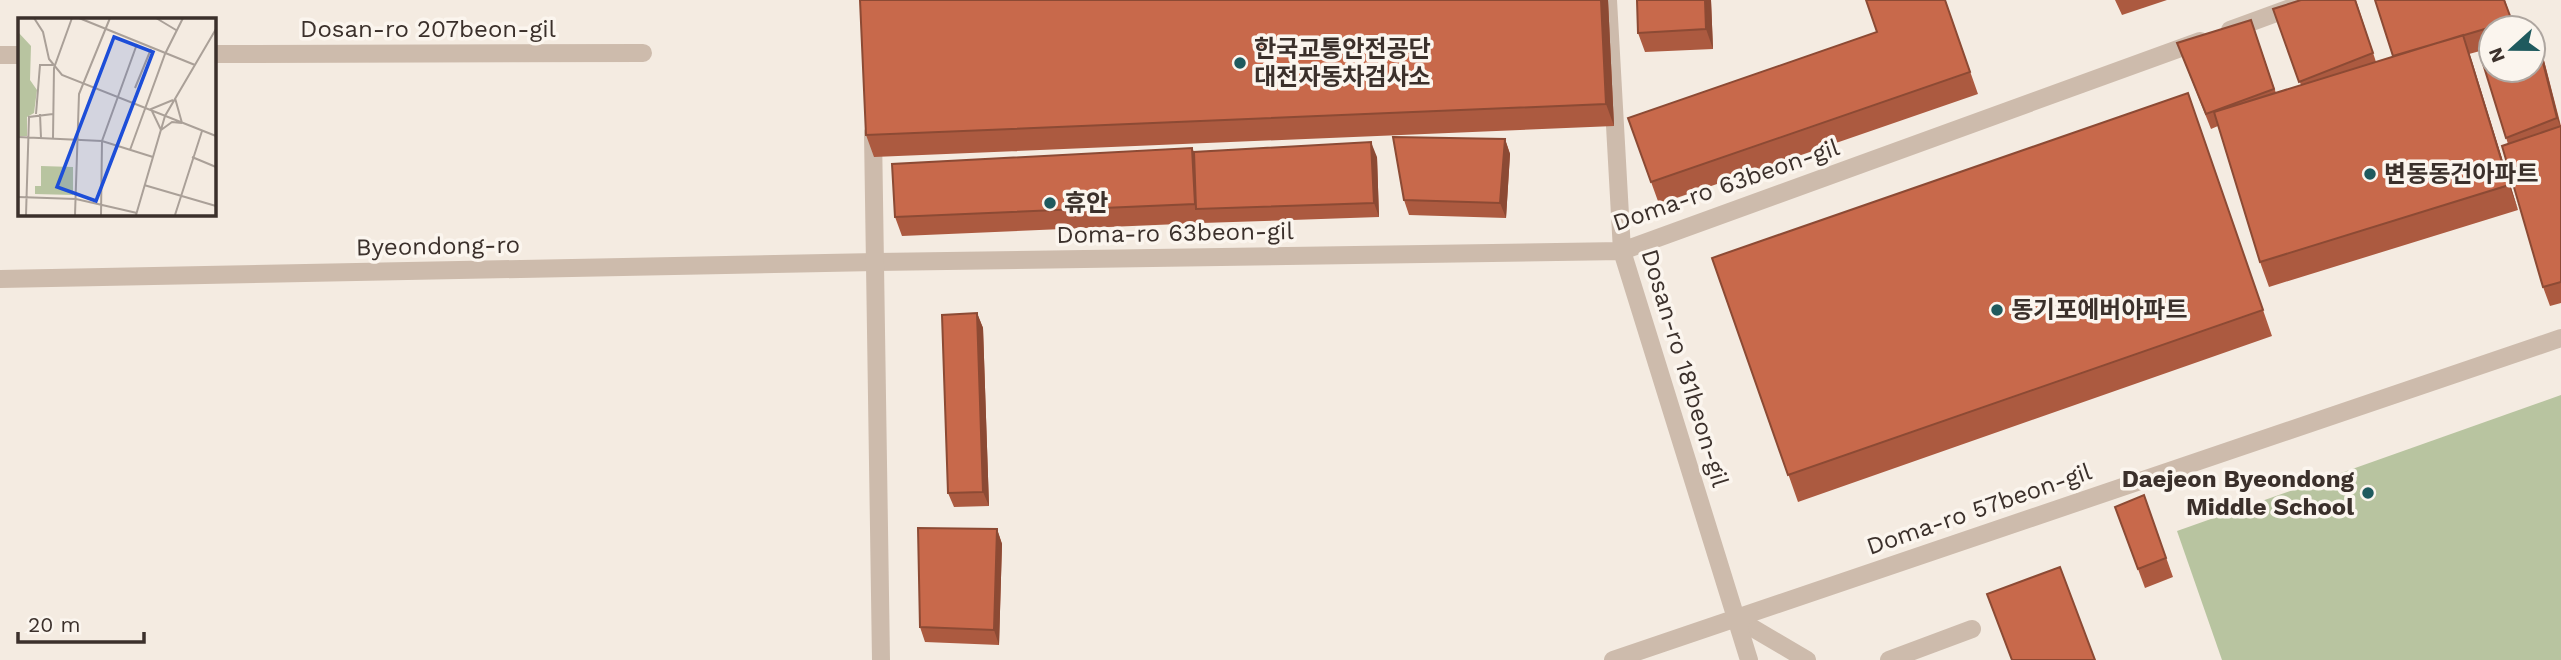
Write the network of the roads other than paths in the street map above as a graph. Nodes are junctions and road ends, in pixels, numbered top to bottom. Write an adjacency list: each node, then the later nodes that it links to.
1 (1608, 0): 8 (street, Dosan-ro 181beon-gil)
2 (2312, 0): 8 (street, Doma-ro 63beon-gil)
3 (643, 53): 4 (street, Dosan-ro 207beon-gil)
4 (215, 54)
5 (0, 55): 6 (street)
6 (18, 55)
7 (873, 118): 9 (street)
8 (1622, 251): 9 (street, Doma-ro 63beon-gil); 12 (street, Dosan-ro 181beon-gil)
9 (876, 262): 10 (street, Byeondong-ro); 14 (street)
10 (0, 279)
11 (2561, 338): 12 (street, Doma-ro 57beon-gil)
12 (1734, 617): 15 (street, Doma-ro 57beon-gil); 16 (street, Dosan-ro 181beon-gil); 17 (street)
13 (1972, 629): 18 (street)
14 (881, 660)
15 (1613, 660)
16 (1749, 660)
17 (1807, 660)
18 (1889, 660)

